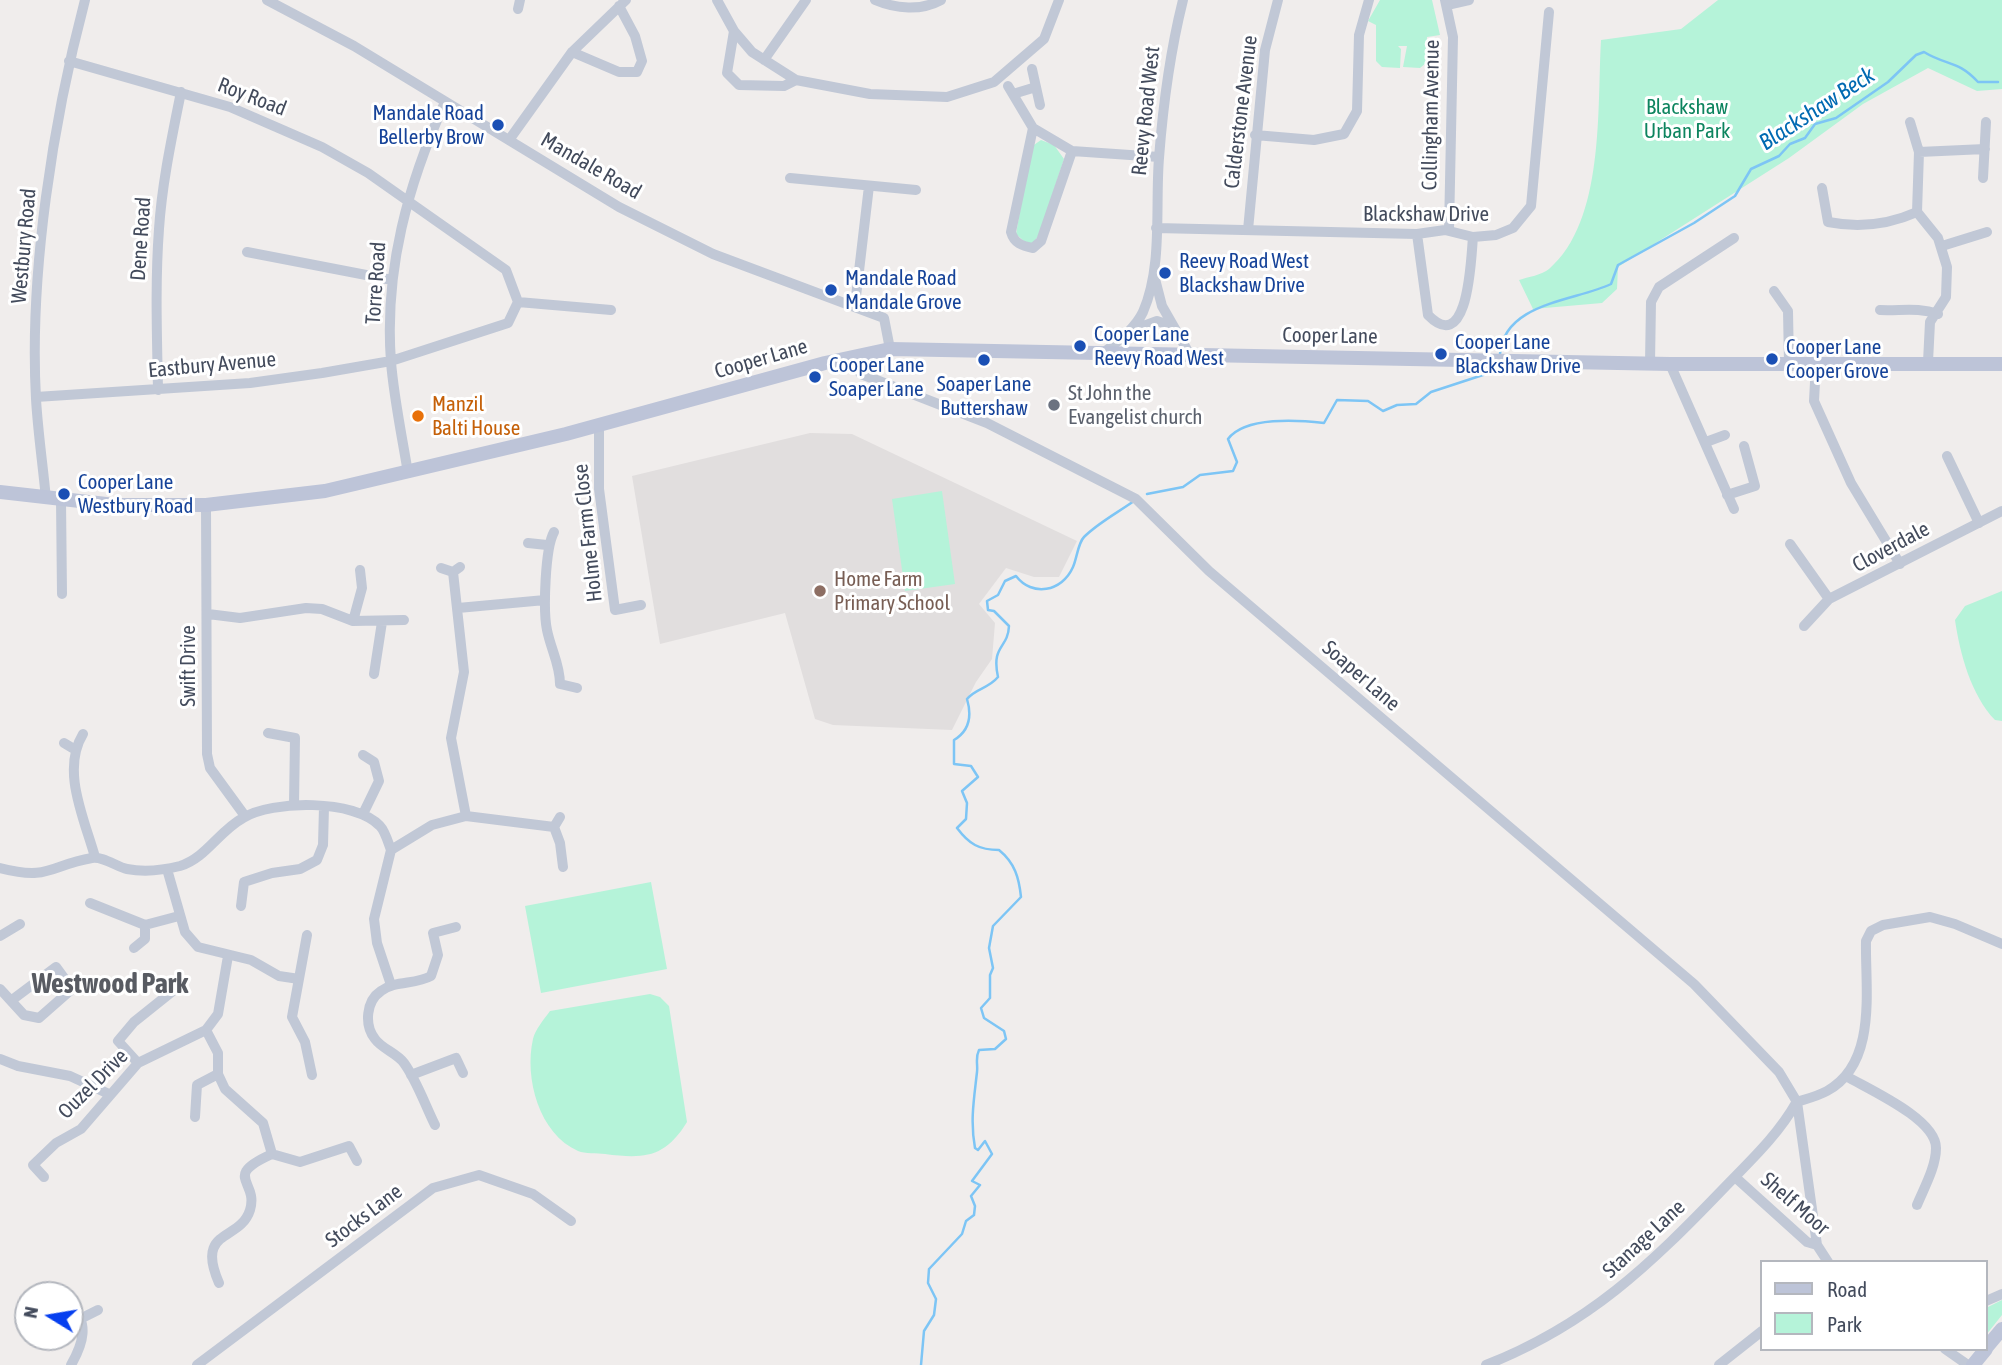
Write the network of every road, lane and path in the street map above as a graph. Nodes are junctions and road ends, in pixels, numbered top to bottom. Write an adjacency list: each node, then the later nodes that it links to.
1 (85, 0): 18 (street, Westbury Road)
2 (267, 0): 23 (street, Mandale Road)
3 (717, 0): 15 (street)
4 (806, 0): 17 (street)
5 (875, 0): 6 (street)
6 (941, 0)
7 (1059, 0): 20 (street)
8 (1183, 0): 33 (street, Reevy Road West)
9 (1278, 0): 28 (street, Calderstone Avenue)
10 (1369, 0): 28 (street)
11 (1469, 0): 12 (street)
12 (1446, 2): 43 (street, Collingham Avenue)
13 (623, 3): 16 (street); 16 (street)
14 (1549, 12): 46 (street, Blackshaw Drive)
15 (734, 31): 17 (street); 20 (street)
16 (572, 52): 29 (street)
17 (764, 60): 20 (street)
18 (69, 61): 22 (street, Roy Road); 72 (street, Westbury Road)
19 (1032, 69): 21 (street)
20 (796, 80)
21 (1036, 87): 24 (street); 27 (street)
22 (181, 92): 39 (street, Roy Road); 71 (street, Dene Road)
23 (444, 102): 29 (street, Mandale Road); 39 (street, Torre Road)
24 (1040, 105)
25 (1910, 122): 32 (street)
26 (1986, 122): 30 (street)
27 (1033, 128): 31 (street); 31 (street)
28 (1255, 135): 42 (street, Calderstone Avenue)
29 (509, 140): 54 (street, Mandale Road)
30 (1985, 149): 32 (street); 35 (street)
31 (1072, 151): 33 (street)
32 (1919, 152): 40 (street)
33 (1159, 158): 41 (street, Reevy Road West)
34 (790, 178): 36 (street)
35 (1983, 178)
36 (869, 186): 38 (street); 54 (street)
37 (1822, 188): 40 (street)
38 (916, 190)
39 (406, 202): 51 (street, Torre Road); 53 (street, Roy Road)
40 (1917, 212): 48 (street)
41 (1156, 228): 42 (street, Blackshaw Drive); 50 (street, Reevy Road West)
42 (1248, 230): 45 (street, Blackshaw Drive)
43 (1449, 230): 45 (street, Blackshaw Drive); 46 (street, Blackshaw Drive)
44 (1987, 232): 48 (street)
45 (1417, 234): 46 (street)
46 (1473, 237)
47 (1734, 238): 66 (street)
48 (1942, 246): 57 (street)
49 (247, 252): 51 (street)
50 (1153, 271): 58 (street); 59 (street)
51 (392, 280): 64 (street, Torre Road)
52 (1774, 290): 69 (street)
53 (519, 302): 55 (street); 64 (street, Eastbury Avenue)
54 (855, 305): 60 (street, Mandale Road)
55 (611, 310)
56 (1880, 310): 57 (street)
57 (1938, 314): 65 (street)
58 (1172, 326): 59 (street); 62 (street)
59 (1127, 333): 61 (street)
60 (890, 349): 61 (main road, Cooper Lane); 63 (main road, Cooper Lane)
61 (1102, 354): 62 (main road, Cooper Lane)
62 (1190, 355): 66 (main road, Cooper Lane)
63 (848, 357): 73 (main road, Cooper Lane); 144 (street, Soaper Lane)
64 (391, 361): 71 (street, Eastbury Avenue); 78 (street, Torre Road)
65 (1928, 362): 67 (main road, Cooper Lane); 70 (main road, Cooper Lane)
66 (1650, 363): 68 (main road, Cooper Lane)
67 (1816, 363): 69 (main road, Cooper Lane); 91 (street)
68 (1670, 364): 69 (main road, Cooper Lane); 75 (street)
69 (1789, 364)
70 (2002, 364)
71 (158, 390): 72 (street, Eastbury Avenue)
72 (36, 397): 81 (street, Westbury Road)
73 (599, 425): 78 (main road, Cooper Lane); 97 (street, Holme Farm Close)
74 (1726, 435): 75 (street)
75 (1706, 442): 80 (street)
76 (1744, 446): 80 (street)
77 (1947, 456): 86 (street)
78 (408, 473): 83 (main road, Cooper Lane)
79 (0, 492): 81 (main road, Cooper Lane)
80 (1727, 495): 84 (street)
81 (46, 499): 82 (main road, Cooper Lane)
82 (61, 500): 83 (main road, Cooper Lane); 94 (street)
83 (206, 505): 99 (street, Swift Drive)
84 (1734, 509)
85 (2002, 511): 86 (street, Cloverdale)
86 (1979, 523): 91 (street, Cloverdale)
87 (554, 532): 90 (street)
88 (528, 543): 90 (street)
89 (1790, 544): 95 (street)
90 (547, 545): 96 (street)
91 (1900, 564): 95 (street, Cloverdale)
92 (441, 568): 98 (street)
93 (360, 570): 101 (street)
94 (62, 594)
95 (1829, 599): 103 (street, Cloverdale)
96 (545, 600): 98 (street); 105 (street)
97 (642, 605)
98 (458, 608): 113 (street)
99 (208, 614): 101 (street); 112 (street, Swift Drive)
100 (404, 620): 102 (street)
101 (353, 621): 102 (street)
102 (382, 622): 104 (street)
103 (1804, 626)
104 (374, 674)
105 (578, 688)
106 (268, 733): 109 (street)
107 (83, 734): 115 (street)
108 (363, 754): 111 (street)
109 (294, 805): 110 (street); 112 (street)
110 (324, 807): 111 (street); 120 (street)
111 (363, 814): 114 (street)
112 (245, 816): 118 (street)
113 (466, 816): 114 (street); 116 (street)
114 (391, 850): 131 (street)
115 (95, 857): 117 (street); 118 (street)
116 (563, 867)
117 (0, 868)
118 (167, 869): 121 (street)
119 (90, 903): 123 (street)
120 (241, 906)
121 (178, 916): 123 (street); 129 (street)
122 (20, 924): 126 (street)
123 (145, 925): 128 (street)
124 (456, 927): 131 (street)
125 (307, 935): 130 (street)
126 (0, 936)
127 (2002, 944): 142 (street)
128 (134, 948)
129 (228, 956): 130 (street); 135 (street)
130 (299, 979): 140 (street)
131 (391, 985): 141 (street)
132 (0, 989): 134 (street)
133 (174, 990): 137 (street)
134 (12, 1000): 134 (street)
135 (206, 1030): 137 (street, Ouzel Drive); 139 (street)
136 (0, 1059): 143 (street)
137 (138, 1063): 143 (street, Ouzel Drive)
138 (463, 1073): 141 (street)
139 (218, 1074): 145 (street); 147 (street)
140 (312, 1074)
141 (411, 1074): 146 (street)
142 (1846, 1076): 144 (street); 151 (street)
143 (110, 1094): 149 (street, Ouzel Drive)
144 (1797, 1102): 150 (street, Stanage Lane); 153 (street)
145 (195, 1117)
146 (435, 1125)
147 (272, 1154): 148 (street); 155 (street)
148 (357, 1161)
149 (44, 1177)
150 (1734, 1177): 153 (street, Shelf Moor); 164 (street, Stanage Lane)
151 (1917, 1205)
152 (571, 1221): 163 (street, Stocks Lane)
153 (1817, 1245): 154 (street, Shelf Moor)
154 (1827, 1260)
155 (219, 1283)
156 (99, 1310): 157 (street)
157 (84, 1317)
158 (2002, 1329): 160 (main road)
159 (1760, 1333): 165 (street)
160 (1988, 1346)
161 (1948, 1351): 166 (street)
162 (1984, 1351): 166 (main road)
163 (197, 1365)
164 (1486, 1365)
165 (1719, 1365)
166 (1970, 1365)

